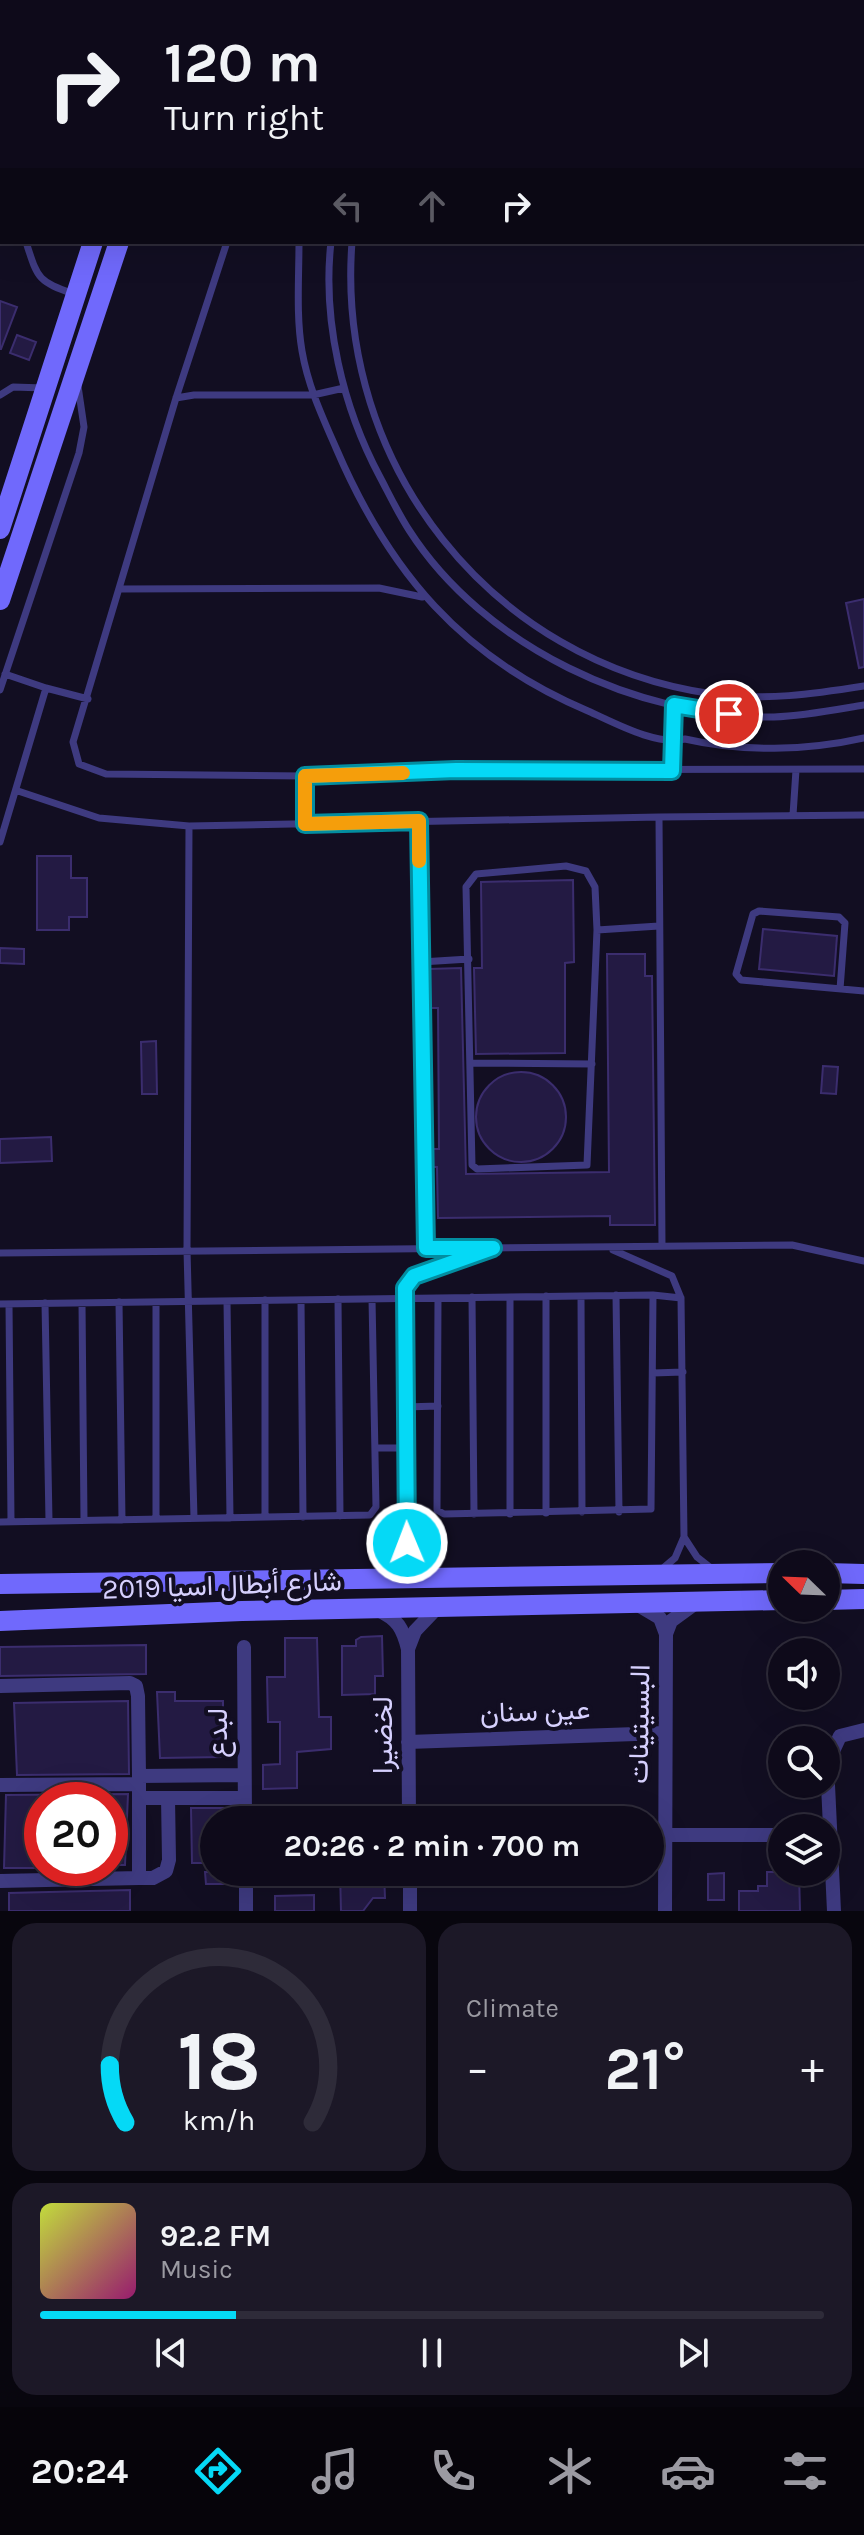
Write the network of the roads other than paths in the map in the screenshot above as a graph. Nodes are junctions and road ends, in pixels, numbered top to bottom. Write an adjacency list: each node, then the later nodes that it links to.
1 (27, 244): 8 (lane)
2 (92, 244): 8 (main road)
3 (118, 244): 9 (main road)
4 (226, 244): 14 (lane)
5 (299, 244): 13 (lane)
6 (331, 244): 11 (lane)
7 (352, 244): 22 (lane)
8 (76, 295): 10 (main road)
9 (76, 372): 20 (main road); 21 (lane)
10 (46, 388): 12 (lane); 15 (main road)
11 (344, 388): 13 (lane); 26 (lane)
12 (0, 395)
13 (313, 395): 14 (lane); 19 (lane)
14 (176, 398): 18 (lane)
15 (30, 440): 16 (main road); 17 (main road)
16 (0, 481)
17 (0, 529)
18 (120, 589): 19 (lane); 25 (lane)
19 (422, 597): 29 (lane)
20 (0, 600)
21 (5, 674): 23 (lane); 24 (lane)
22 (864, 686)
23 (46, 688): 25 (lane); 34 (lane)
24 (0, 690)
25 (88, 699): 33 (lane)
26 (674, 705): 27 (lane); 29 (lane)
27 (864, 705)
28 (864, 738): 29 (lane)
29 (674, 742): 32 (lane)
30 (864, 769): 31 (lane)
31 (796, 770): 32 (lane); 35 (lane)
32 (672, 771): 33 (lane)
33 (305, 776): 39 (lane)
34 (18, 791): 40 (lane); 41 (lane)
35 (793, 815): 36 (lane); 37 (lane)
36 (864, 815)
37 (659, 817): 38 (lane); 42 (lane)
38 (419, 821): 39 (lane); 45 (lane)
39 (305, 824): 40 (lane)
40 (189, 826): 54 (lane)
41 (0, 842)
42 (659, 926): 43 (lane); 50 (lane)
43 (597, 930): 44 (lane); 49 (lane)
44 (469, 959): 45 (lane); 48 (lane)
45 (421, 962): 51 (lane)
46 (840, 989): 46 (lane); 47 (lane)
47 (864, 991)
48 (471, 1063): 49 (lane); 49 (lane)
49 (592, 1064)
50 (662, 1245): 53 (lane); 56 (lane)
51 (426, 1248): 52 (lane); 54 (lane)
52 (493, 1248): 53 (lane); 63 (lane)
53 (610, 1249): 65 (lane)
54 (187, 1250): 55 (lane); 70 (lane)
55 (0, 1253)
56 (864, 1261)
57 (616, 1295): 58 (lane); 60 (lane); 84 (lane)
58 (653, 1295): 65 (lane); 78 (lane)
59 (546, 1296): 60 (lane); 62 (lane); 85 (lane)
60 (581, 1296): 83 (lane)
61 (472, 1297): 62 (lane); 64 (lane); 86 (lane)
62 (510, 1297): 87 (lane)
63 (404, 1298): 64 (lane); 67 (lane); 80 (lane)
64 (438, 1298): 79 (lane)
65 (681, 1298): 77 (lane)
66 (338, 1299): 67 (lane); 69 (lane); 88 (lane)
67 (372, 1299): 81 (lane)
68 (265, 1300): 69 (lane); 71 (lane); 89 (lane)
69 (301, 1300): 90 (lane)
70 (189, 1301): 71 (lane); 73 (lane); 91 (lane)
71 (227, 1301): 92 (lane)
72 (119, 1302): 73 (lane); 75 (lane); 95 (lane)
73 (156, 1302): 93 (lane)
74 (45, 1303): 75 (lane); 76 (lane); 97 (lane)
75 (82, 1303): 94 (lane)
76 (5, 1304): 96 (lane)
77 (683, 1372): 78 (lane); 99 (lane)
78 (653, 1373): 84 (lane)
79 (438, 1406): 80 (lane); 86 (lane)
80 (405, 1407): 82 (lane)
81 (375, 1448): 82 (lane); 88 (lane)
82 (406, 1448): 100 (lane)
83 (582, 1512): 84 (lane); 85 (lane)
84 (619, 1512)
85 (546, 1513): 87 (lane)
86 (474, 1514): 87 (lane)
87 (510, 1514)
88 (340, 1516): 90 (lane)
89 (265, 1517): 90 (lane); 92 (lane)
90 (303, 1517)
91 (194, 1518): 92 (lane); 93 (lane)
92 (230, 1518)
93 (156, 1519): 95 (lane)
94 (84, 1520): 95 (lane); 97 (lane)
95 (122, 1520)
96 (11, 1521): 97 (lane); 98 (lane)
97 (49, 1521)
98 (0, 1522)
99 (684, 1537): 101 (lane); 106 (lane)
100 (407, 1543): 107 (lane); 108 (lane)
101 (728, 1573): 102 (main road, شارع أبطال اسيا 2019); 106 (main road, شارع أبطال اسيا 2019)
102 (768, 1573)
103 (840, 1573): 104 (main road)
104 (864, 1574)
105 (0, 1576): 110 (main road)
106 (646, 1576): 107 (main road, شارع أبطال اسيا 2019)
107 (448, 1580): 108 (main road, شارع أبطال اسيا 2019)
108 (374, 1582): 110 (main road, شارع أبطال اسيا 2019)
109 (0, 1584): 110 (main road, شارع أبطال اسيا 2019)
110 (52, 1584)
111 (864, 1599): 113 (main road)
112 (768, 1600): 114 (main road, شارع أبطال اسيا 2019)
113 (840, 1600)
114 (697, 1602): 115 (main road, شارع أبطال اسيا 2019); 119 (street, البسيتينات)
115 (635, 1603): 116 (main road, شارع أبطال اسيا 2019); 119 (street, البسيتينات)
116 (439, 1606): 117 (main road, شارع أبطال اسيا 2019); 121 (street, لخضيرا)
117 (373, 1608): 118 (main road, شارع أبطال اسيا 2019); 121 (street, لخضيرا)
118 (0, 1621)
119 (666, 1634): 124 (street, البسيتينات)
120 (244, 1647): 126 (street, لبدع)
121 (408, 1649): 125 (street, لخضيرا)
122 (0, 1686): 128 (street)
123 (864, 1730): 134 (street)
124 (664, 1733): 125 (street, عين سنان); 133 (street, البسيتينات)
125 (408, 1742): 132 (street, لخضيرا)
126 (243, 1775): 128 (street); 130 (street, لبدع)
127 (0, 1785): 128 (street)
128 (139, 1786): 129 (street); 137 (street)
129 (168, 1798): 130 (street); 137 (street)
130 (244, 1798): 131 (street, لبدع)
131 (244, 1806)
132 (409, 1806)
133 (664, 1806)
134 (828, 1814)
135 (664, 1835): 136 (street); 144 (street, البسيتينات)
136 (768, 1835)
137 (139, 1878): 138 (street)
138 (0, 1881)
139 (246, 1886): 142 (street)
140 (410, 1886): 143 (street)
141 (832, 1886): 145 (street)
142 (246, 1911)
143 (410, 1911)
144 (665, 1911)
145 (834, 1911)

